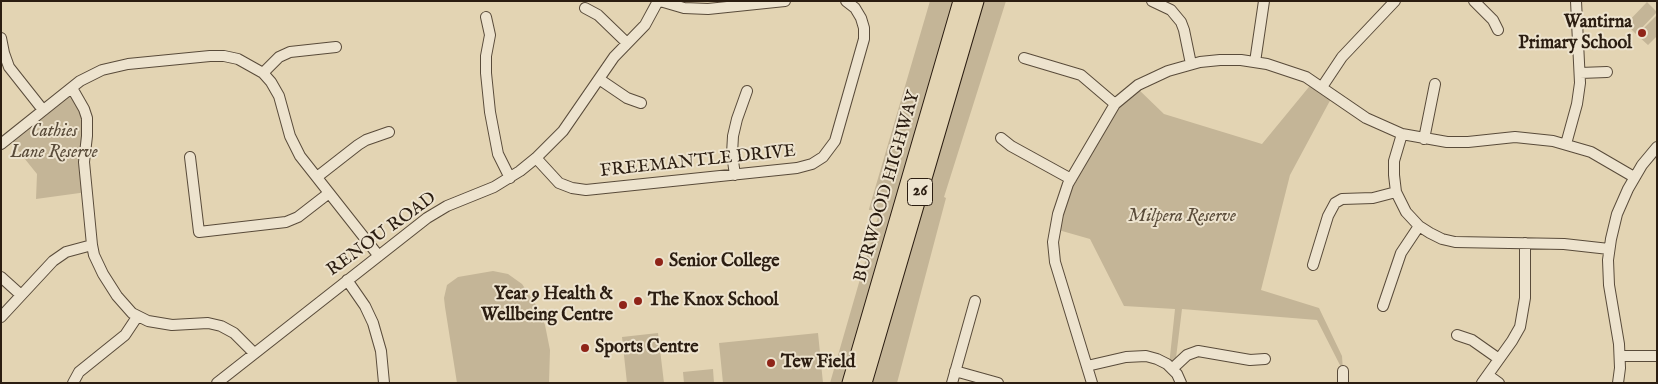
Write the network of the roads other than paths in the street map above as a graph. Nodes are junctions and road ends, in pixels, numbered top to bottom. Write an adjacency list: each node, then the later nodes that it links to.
1 (659, 1): 2 (street); 15 (street, RENOU ROAD)
2 (785, 1)
3 (961, 1): 75 (highway, BURWOOD HIGHWAY / 26)
4 (976, 1): 76 (highway, BURWOOD HIGHWAY / 26)
5 (1152, 1): 19 (street)
6 (1264, 1): 18 (street)
7 (1474, 1): 13 (street)
8 (1576, 1): 20 (street)
9 (849, 2): 40 (street, FREEMANTLE DRIVE)
10 (1392, 2): 25 (street)
11 (585, 8): 15 (street)
12 (486, 17): 43 (street)
13 (1498, 30)
14 (1, 38): 30 (street)
15 (627, 43): 23 (street, RENOU ROAD)
16 (336, 47): 22 (street)
17 (1024, 58): 29 (street)
18 (1255, 62): 19 (street); 25 (street)
19 (1191, 64): 29 (street)
20 (1580, 72): 21 (street); 36 (street)
21 (1607, 72)
22 (263, 73): 26 (street); 42 (street)
23 (599, 79): 28 (street); 39 (street, RENOU ROAD)
24 (1435, 84): 34 (street)
25 (1322, 87): 32 (street)
26 (72, 88): 30 (street); 49 (street)
27 (747, 91): 40 (street)
28 (641, 103)
29 (1115, 104): 44 (street)
30 (43, 110): 35 (street)
31 (389, 132): 42 (street)
32 (1402, 134): 34 (street); 45 (street)
33 (1001, 138): 44 (street)
34 (1424, 139): 36 (street)
35 (1, 144)
36 (1566, 144): 41 (street)
37 (1657, 146): 41 (street)
38 (190, 157): 46 (street)
39 (536, 158): 40 (street, FREEMANTLE DRIVE); 43 (street, RENOU ROAD)
40 (735, 175)
41 (1634, 176): 50 (street)
42 (317, 177): 46 (street)
43 (510, 178): 51 (street, RENOU ROAD)
44 (1071, 179): 66 (street)
45 (1396, 192): 47 (street); 52 (street)
46 (329, 193): 51 (street)
47 (1419, 226): 48 (street); 57 (street)
48 (1525, 243): 50 (street); 65 (street)
49 (92, 245): 55 (street); 59 (street)
50 (1610, 249): 62 (street)
51 (378, 255): 54 (street, RENOU ROAD)
52 (1313, 265)
53 (1, 277): 55 (street)
54 (347, 280): 61 (street, RENOU ROAD); 74 (street)
55 (21, 295): 58 (street)
56 (975, 301): 68 (street)
57 (1383, 306)
58 (1, 317)
59 (137, 317): 61 (street); 72 (street)
60 (1457, 335): 65 (street)
61 (254, 353): 70 (street, RENOU ROAD)
62 (1620, 356): 63 (street); 83 (street)
63 (1657, 356)
64 (1265, 359): 67 (street)
65 (1499, 359): 71 (street)
66 (1087, 366): 67 (street); 79 (street)
67 (1172, 369): 80 (street)
68 (955, 371): 77 (street); 78 (street)
69 (1343, 371): 81 (street)
70 (229, 379): 73 (street, RENOU ROAD)
71 (1485, 379): 82 (street)
72 (73, 383)
73 (217, 383)
74 (384, 383)
75 (850, 383)
76 (864, 383)
77 (952, 383)
78 (998, 383)
79 (1092, 383)
80 (1181, 383)
81 (1343, 383)
82 (1499, 383)
83 (1618, 383)

